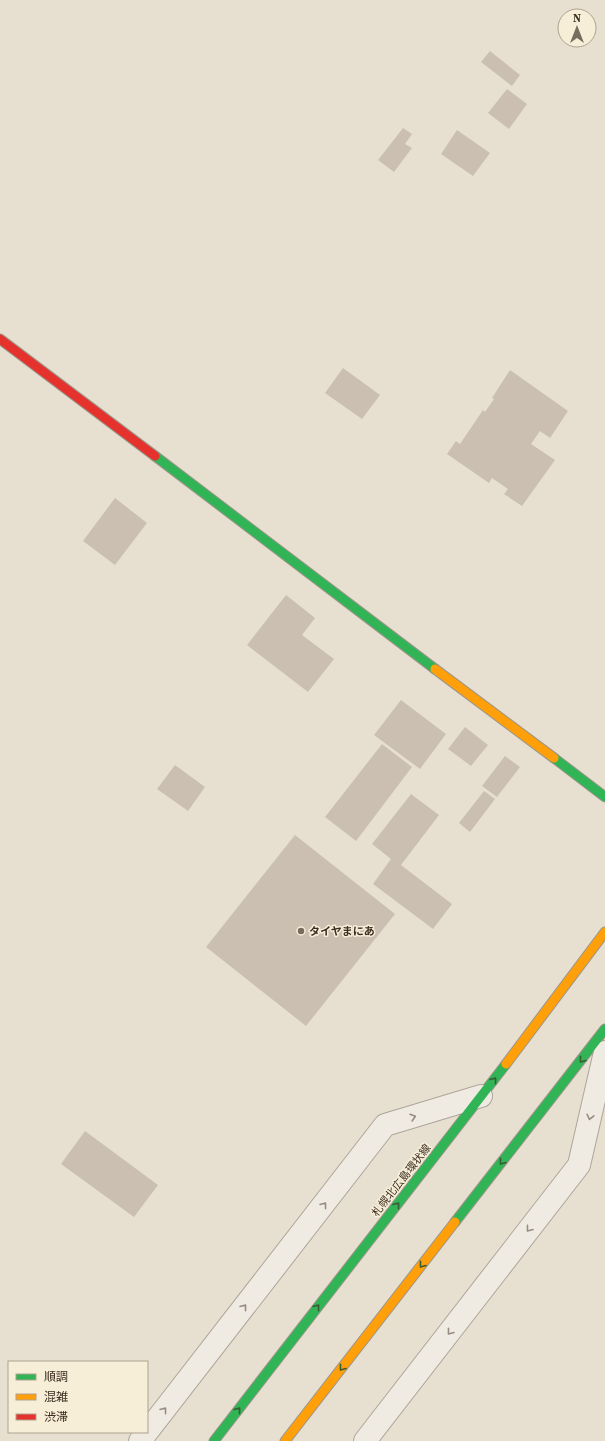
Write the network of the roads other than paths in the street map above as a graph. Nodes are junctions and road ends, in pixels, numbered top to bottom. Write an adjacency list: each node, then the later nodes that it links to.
1 (0, 339): 2 (main road)
2 (605, 797)
3 (605, 932): 6 (main road, 札幌北広島環状線, one-way to 3)
4 (605, 1029): 11 (main road, one-way to 11)
5 (605, 1052): 12 (street, one-way to 12)
6 (481, 1096): 7 (street, one-way to 6); 10 (main road, 札幌北広島環状線, one-way to 6)
7 (148, 1431)
8 (146, 1433): 9 (street, one-way to 8)
9 (140, 1441)
10 (214, 1441)
11 (285, 1441)
12 (366, 1441)

